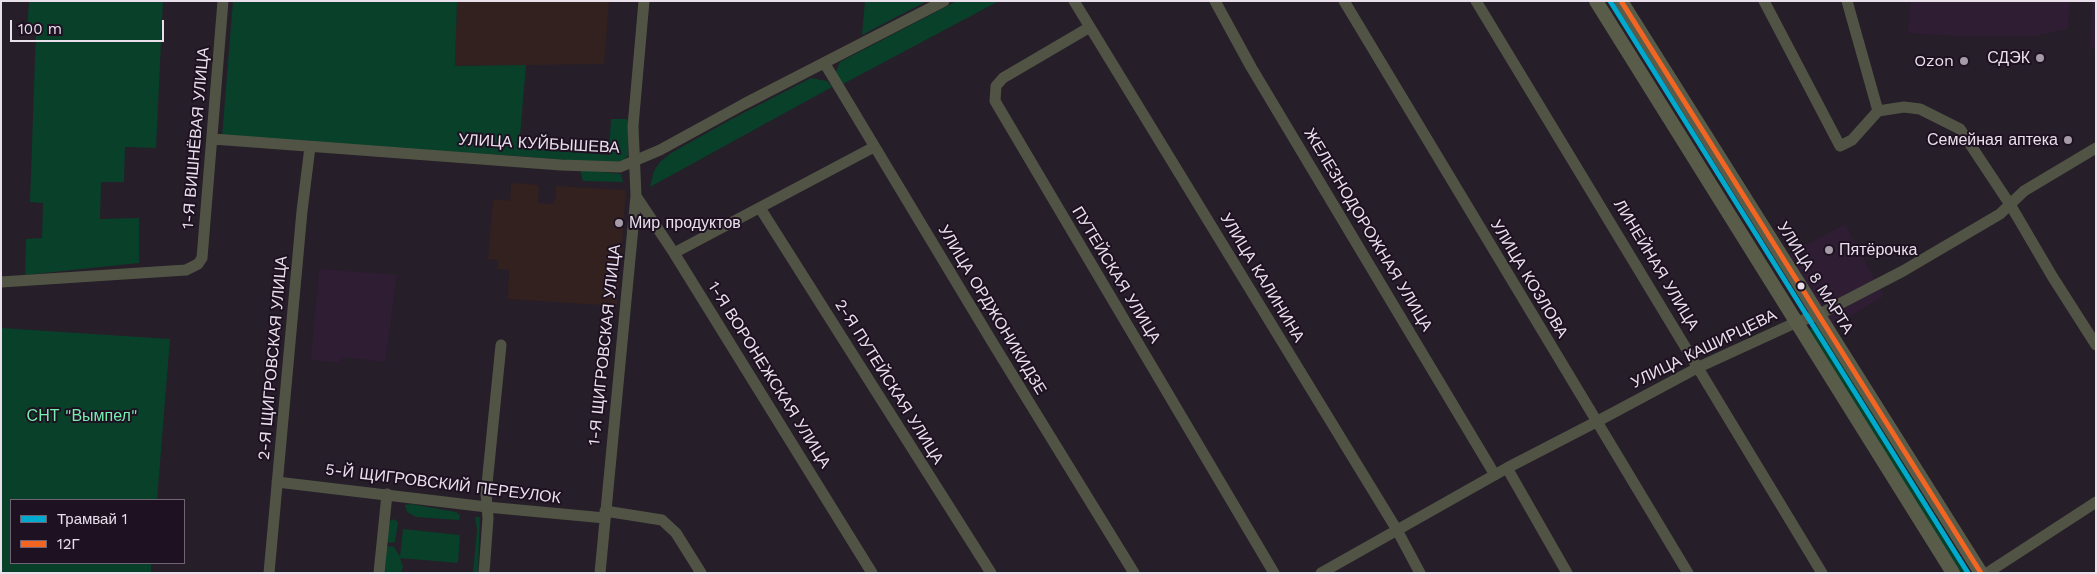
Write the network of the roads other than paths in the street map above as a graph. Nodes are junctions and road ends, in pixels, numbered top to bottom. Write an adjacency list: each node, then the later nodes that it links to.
1 (223, 1): 15 (street, 1-Я ВИШНЁВАЯ УЛИЦА)
2 (644, 1): 19 (street, 1-Я ЩИГРОВСКАЯ УЛИЦА)
3 (944, 1): 13 (street, УЛИЦА КУЙБЫШЕВА)
4 (1074, 1): 12 (street, УЛИЦА КАЛИНИНА)
5 (1215, 1): 32 (street, ЖЕЛЕЗНОДОРОЖНАЯ УЛИЦА)
6 (1344, 1): 30 (street, УЛИЦА КОЗЛОВА)
7 (1476, 1): 29 (street, ЛИНЕЙНАЯ УЛИЦА)
8 (1596, 1): 26 (main road)
9 (1621, 1): 25 (main road, УЛИЦА 8 МАРТА)
10 (1764, 1): 14 (street)
11 (1847, 1): 14 (street)
12 (1090, 27): 38 (street, УЛИЦА КАЛИНИНА); 47 (street, ПУТЕЙСКАЯ УЛИЦА)
13 (825, 64): 17 (street, УЛИЦА ОРДЖОНИКИДЗЕ); 19 (street, УЛИЦА КУЙБЫШЕВА)
14 (1878, 111): 21 (street)
15 (212, 139): 16 (street, УЛИЦА КУЙБЫШЕВА); 24 (street, 1-Я ВИШНЁВАЯ УЛИЦА)
16 (310, 147): 19 (street, УЛИЦА КУЙБЫШЕВА); 33 (street, 2-Я ЩИГРОВСКАЯ УЛИЦА)
17 (874, 147): 22 (street); 46 (street, УЛИЦА ОРДЖОНИКИДЗЕ)
18 (2096, 148): 21 (street, УЛИЦА КАШИРЦЕВА)
19 (636, 162): 20 (street, 1-Я ЩИГРОВСКАЯ УЛИЦА)
20 (636, 196): 23 (street, 1-Я ВОРОНЕЖСКАЯ УЛИЦА); 37 (street, 1-Я ЩИГРОВСКАЯ УЛИЦА)
21 (2011, 206): 25 (street, УЛИЦА КАШИРЦЕВА); 28 (street)
22 (760, 208): 23 (street); 45 (street, 2-Я ПУТЕЙСКАЯ УЛИЦА)
23 (674, 253): 44 (street, 1-Я ВОРОНЕЖСКАЯ УЛИЦА)
24 (1, 282)
25 (1818, 315): 26 (street, УЛИЦА КАШИРЦЕВА); 54 (main road, УЛИЦА 8 МАРТА)
26 (1797, 322): 29 (street, УЛИЦА КАШИРЦЕВА); 53 (main road)
27 (501, 344): 36 (street)
28 (2096, 345)
29 (1699, 367): 30 (street, УЛИЦА КАШИРЦЕВА); 52 (street, ЛИНЕЙНАЯ УЛИЦА)
30 (1596, 422): 31 (street, УЛИЦА КАШИРЦЕВА); 51 (street, УЛИЦА КОЗЛОВА)
31 (1507, 468): 32 (street, УЛИЦА КАШИРЦЕВА); 50 (street)
32 (1495, 474): 38 (street, УЛИЦА КАШИРЦЕВА)
33 (277, 482): 34 (street, 5-Й ЩИГРОВСКИЙ ПЕРЕУЛОК); 39 (street, 2-Я ЩИГРОВСКАЯ УЛИЦА)
34 (387, 494): 36 (street, 5-Й ЩИГРОВСКИЙ ПЕРЕУЛОК); 40 (street)
35 (2096, 502): 55 (street)
36 (487, 507): 37 (street, 5-Й ЩИГРОВСКИЙ ПЕРЕУЛОК); 41 (street)
37 (605, 515): 42 (street, 1-Я ЩИГРОВСКАЯ УЛИЦА); 43 (street, 5-Й ЩИГРОВСКИЙ ПЕРЕУЛОК)
38 (1397, 530): 48 (street, УЛИЦА КАШИРЦЕВА); 49 (street, УЛИЦА КАЛИНИНА)
39 (269, 573)
40 (379, 573)
41 (484, 573)
42 (600, 573)
43 (701, 573)
44 (872, 573)
45 (991, 573)
46 (1134, 573)
47 (1274, 573)
48 (1322, 573)
49 (1420, 573)
50 (1567, 573)
51 (1688, 573)
52 (1822, 573)
53 (1953, 573)
54 (1982, 573)
55 (1987, 573)

